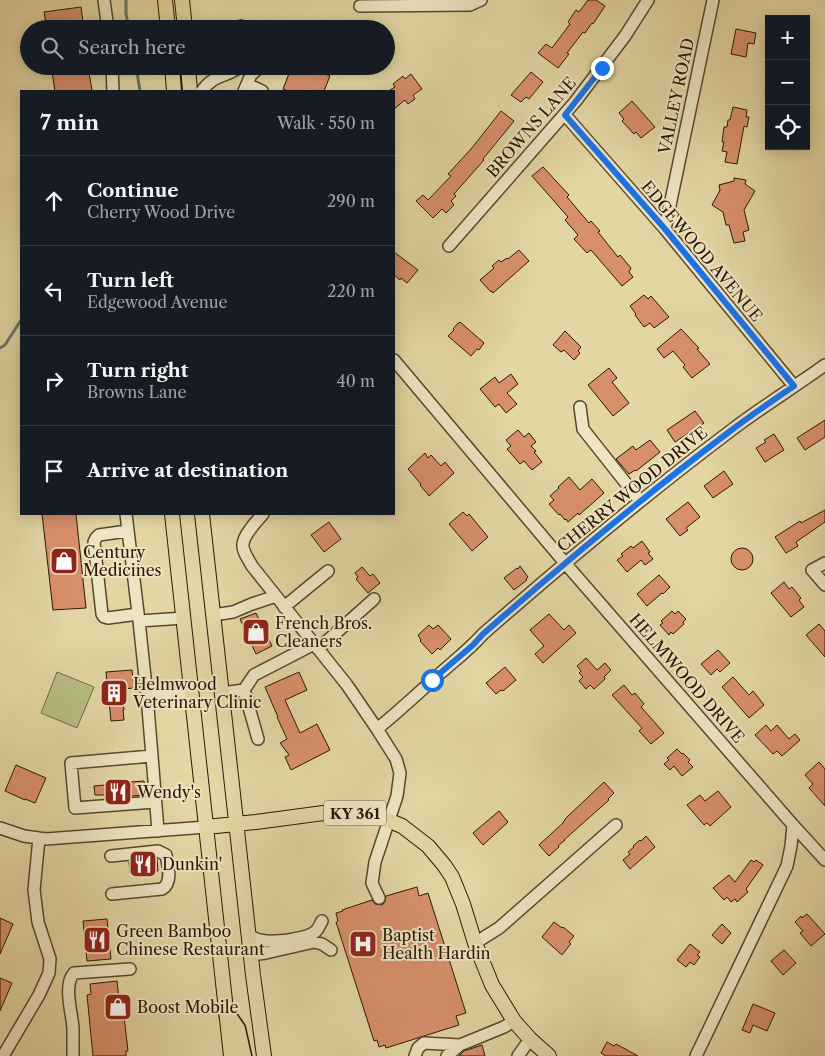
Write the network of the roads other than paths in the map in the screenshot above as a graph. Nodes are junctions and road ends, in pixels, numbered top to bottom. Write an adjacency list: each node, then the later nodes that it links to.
1 (104, 0): 8 (street)
2 (165, 0): 9 (main road)
3 (182, 0): 10 (main road)
4 (481, 0): 7 (street)
5 (648, 0): 21 (street, BROWNS LANE)
6 (713, 0): 22 (street, VALLEY ROAD)
7 (360, 6)
8 (107, 20)
9 (167, 20)
10 (184, 20)
11 (112, 75): 17 (street)
12 (173, 75): 18 (main road)
13 (189, 75): 19 (main road)
14 (222, 75): 20 (street)
15 (251, 75): 16 (street)
16 (245, 88)
17 (112, 90)
18 (174, 90)
19 (190, 90)
20 (203, 90)
21 (565, 115): 22 (street, EDGEWOOD AVENUE); 23 (street, BROWNS LANE)
22 (665, 229): 26 (street, EDGEWOOD AVENUE)
23 (449, 246)
24 (395, 361): 34 (street, HELMWOOD DRIVE)
25 (825, 365): 26 (street, CHERRY WOOD DRIVE)
26 (794, 386): 28 (street, CHERRY WOOD DRIVE)
27 (580, 407): 28 (street)
28 (640, 501): 34 (street, CHERRY WOOD DRIVE)
29 (126, 515): 33 (street)
30 (172, 515): 43 (main road)
31 (202, 515): 41 (main road)
32 (262, 515): 38 (street)
33 (127, 531): 42 (street); 42 (street)
34 (565, 563): 49 (street, CHERRY WOOD DRIVE); 56 (street, HELMWOOD DRIVE)
35 (825, 563): 37 (street)
36 (328, 571): 40 (street)
37 (825, 585)
38 (276, 596): 40 (street); 41 (street)
39 (374, 599): 44 (street)
40 (284, 606): 44 (street)
41 (213, 615): 47 (main road)
42 (139, 618): 43 (street); 48 (street)
43 (184, 618): 46 (main road)
44 (316, 646): 45 (street); 49 (street)
45 (244, 690): 47 (street); 50 (street)
46 (192, 692): 48 (street); 57 (main road)
47 (222, 693): 54 (main road)
48 (147, 696): 51 (street)
49 (377, 729): 53 (street)
50 (258, 738)
51 (152, 756): 52 (street); 52 (street)
52 (155, 802): 59 (street)
53 (389, 820): 54 (main road, KY 361); 64 (street); 67 (main road, KY 361)
54 (237, 824): 57 (main road, KY 361); 66 (main road)
55 (616, 825): 67 (street)
56 (793, 825): 62 (street, HELMWOOD DRIVE); 84 (street)
57 (206, 827): 59 (street); 71 (main road)
58 (0, 828): 60 (street)
59 (158, 831): 60 (street)
60 (39, 838): 75 (street)
61 (110, 856): 63 (street)
62 (825, 860)
63 (112, 894)
64 (379, 898)
65 (322, 921): 66 (street)
66 (249, 936): 69 (main road)
67 (475, 943): 72 (main road, KY 361)
68 (331, 950): 69 (street)
69 (251, 955): 79 (main road)
70 (130, 969): 76 (street)
71 (228, 1016): 77 (main road); 78 (highway)
72 (514, 1021): 73 (main road); 74 (street)
73 (530, 1039): 82 (street); 83 (main road)
74 (460, 1046): 80 (street); 81 (street)
75 (3, 1056)
76 (73, 1056)
77 (231, 1056)
78 (242, 1056)
79 (264, 1056)
80 (415, 1056)
81 (447, 1056)
82 (518, 1056)
83 (549, 1056)
84 (696, 1056)

